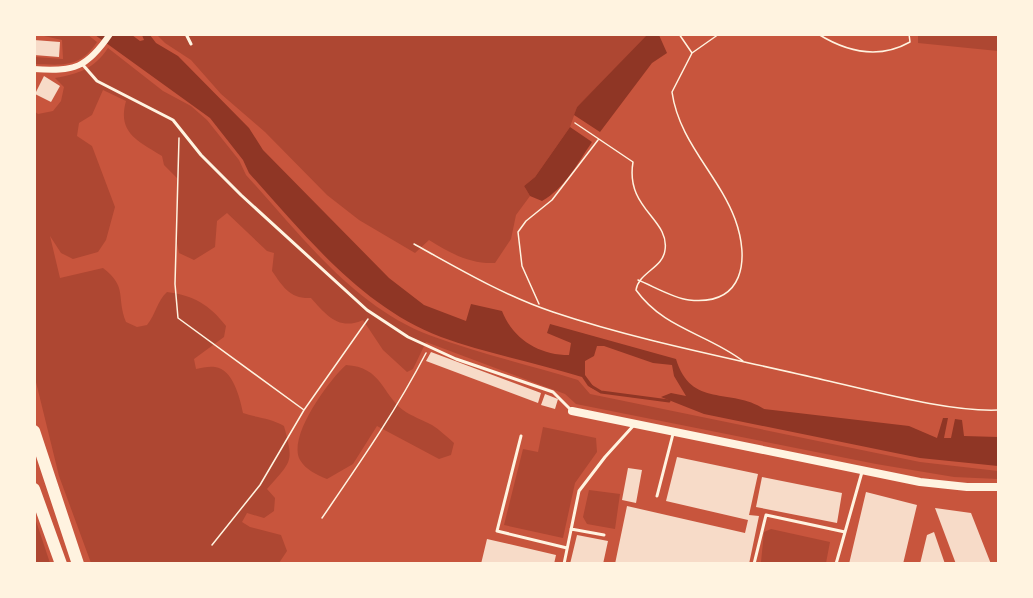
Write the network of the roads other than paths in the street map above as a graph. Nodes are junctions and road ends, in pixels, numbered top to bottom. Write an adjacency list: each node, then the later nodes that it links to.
1 (110, 34): 4 (street)
2 (186, 34): 3 (lane)
3 (191, 44)
4 (82, 65): 5 (street); 6 (lane)
5 (34, 69)
6 (572, 411): 7 (street)
7 (635, 424): 9 (street); 15 (lane)
8 (34, 431): 20 (highway)
9 (674, 432): 11 (street); 14 (lane)
10 (521, 436): 18 (lane)
11 (863, 471): 12 (street); 16 (lane)
12 (999, 487)
13 (34, 489): 19 (highway)
14 (657, 496)
15 (571, 529): 17 (lane); 18 (lane)
16 (845, 532): 22 (lane); 23 (lane)
17 (604, 535)
18 (567, 548): 21 (lane)
19 (61, 564)
20 (78, 564)
21 (564, 564)
22 (754, 564)
23 (836, 564)

